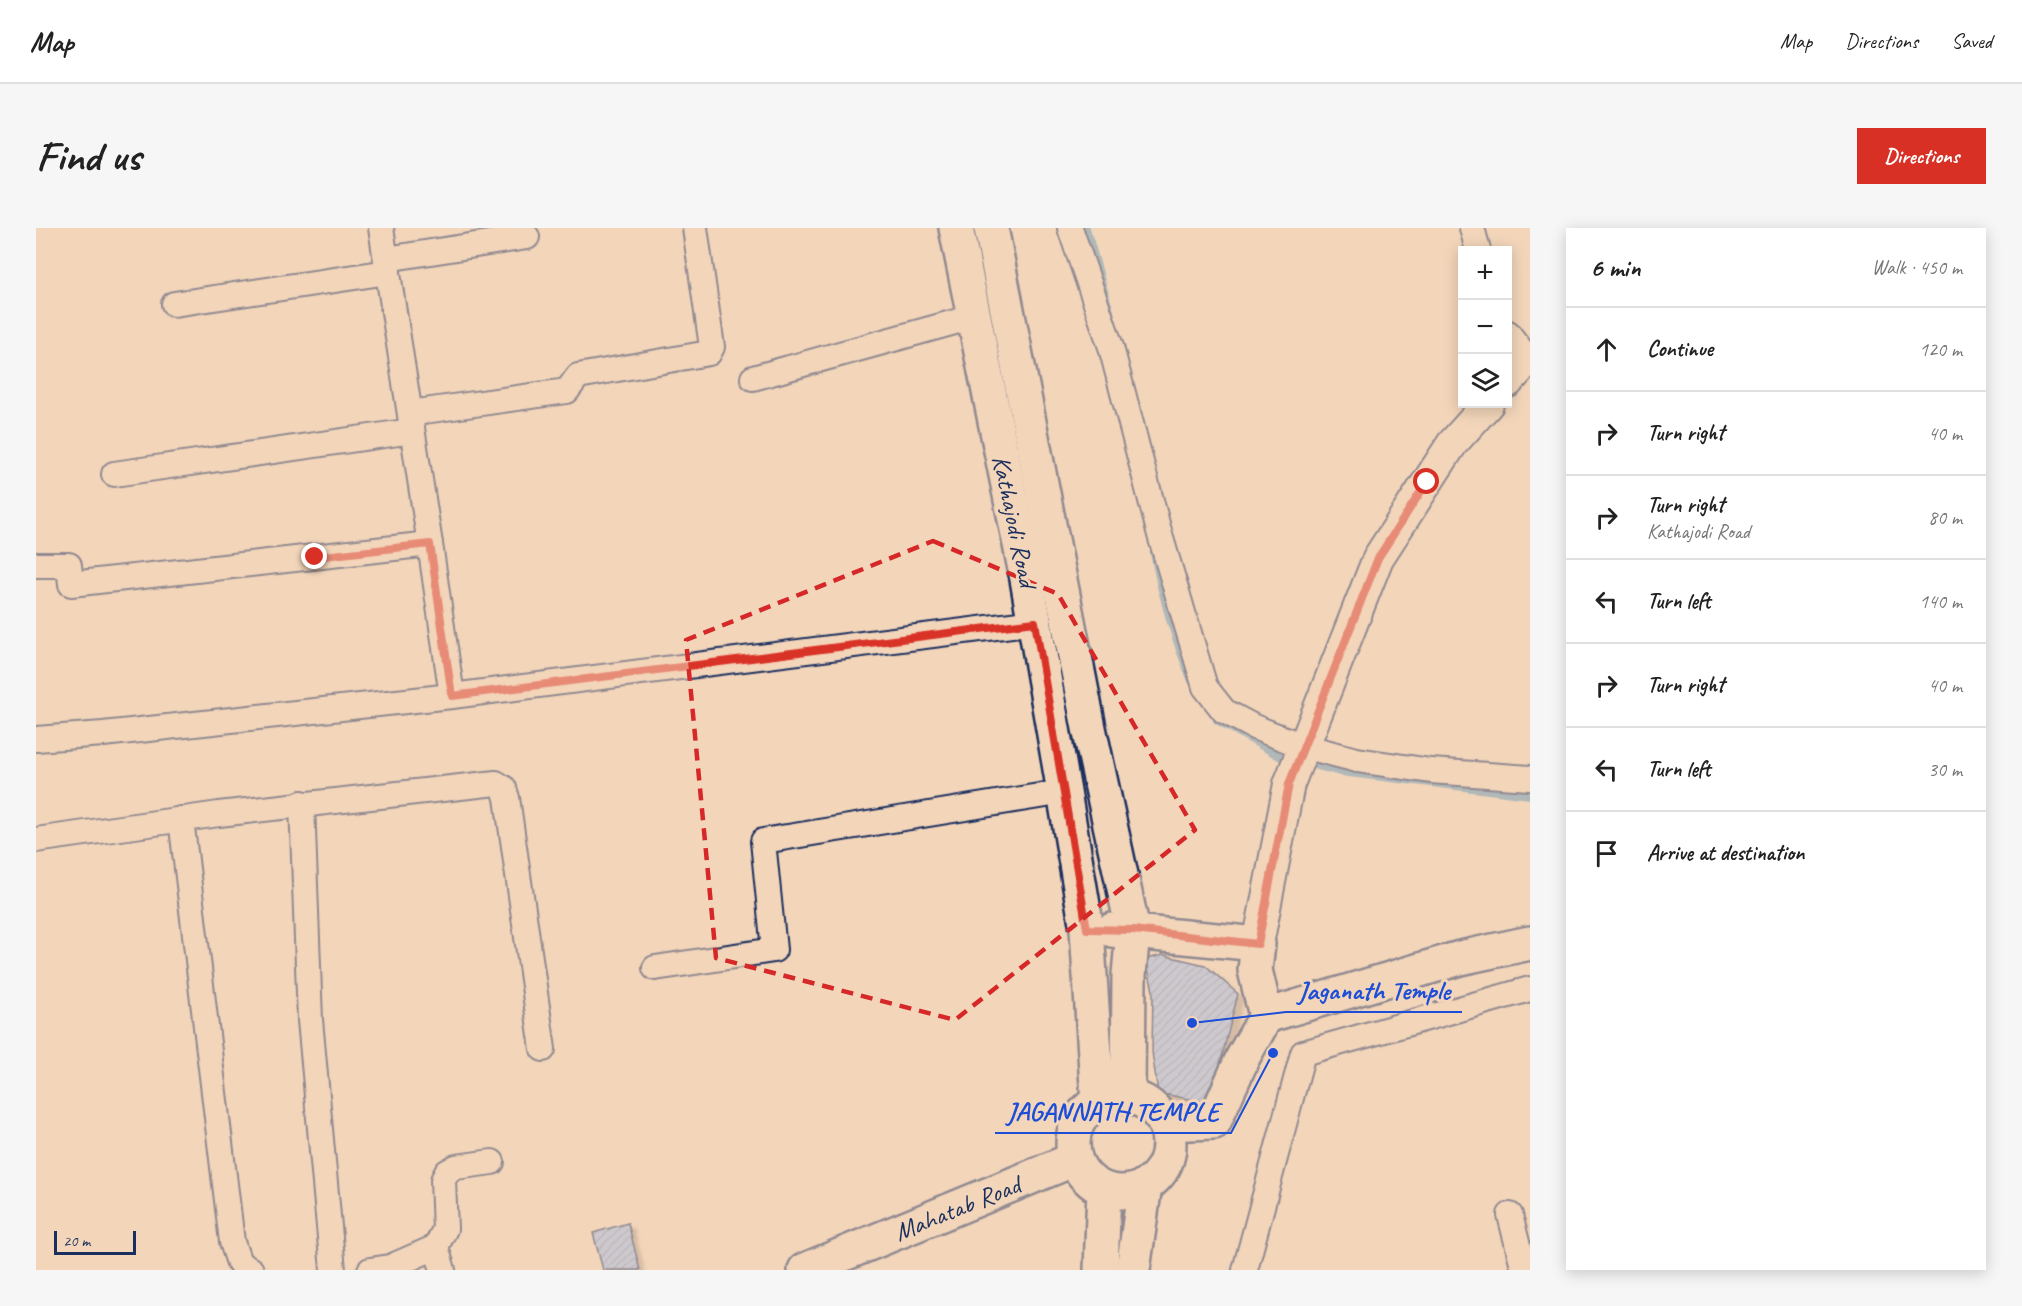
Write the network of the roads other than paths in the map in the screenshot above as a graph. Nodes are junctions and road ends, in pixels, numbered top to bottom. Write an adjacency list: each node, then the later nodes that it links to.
1 (381, 228): 9 (street)
2 (695, 228): 17 (street)
3 (956, 228): 11 (main road, Kathajodi Road)
4 (992, 228): 31 (main road, Kathajodi Road)
5 (1070, 228): 24 (street)
6 (1472, 228): 8 (street)
7 (527, 237): 9 (street)
8 (1477, 246)
9 (387, 266): 10 (street); 17 (street)
10 (174, 304)
11 (973, 317): 15 (street); 21 (main road, Kathajodi Road)
12 (1512, 338): 13 (street)
13 (1529, 358): 14 (street)
14 (1512, 377)
15 (753, 378)
16 (1484, 408): 24 (street)
17 (411, 422): 18 (street); 19 (street)
18 (114, 474)
19 (430, 544): 20 (street); 22 (street)
20 (36, 565)
21 (1035, 622): 22 (street); 26 (main road, Kathajodi Road)
22 (452, 696): 23 (street)
23 (36, 739)
24 (1303, 747): 25 (street); 33 (street)
25 (1530, 778)
26 (1065, 792): 30 (main road, Kathajodi Road); 34 (street)
27 (302, 804): 28 (street); 37 (street); 47 (street)
28 (181, 819): 29 (street); 46 (street)
29 (36, 840)
30 (1087, 929): 31 (main road); 38 (main road, Kathajodi Road)
31 (1133, 930): 33 (main road); 38 (main road, Kathajodi Road)
32 (1530, 943): 36 (main road)
33 (1258, 944): 36 (main road)
34 (656, 968)
35 (1530, 988): 53 (street)
36 (1266, 1016): 39 (main road)
37 (543, 1049)
38 (1113, 1099): 39 (main road); 40 (main road)
39 (1166, 1124): 42 (main road)
40 (1076, 1159): 43 (main road); 50 (main road, Mahatab Road)
41 (492, 1162): 45 (street)
42 (1145, 1185): 43 (main road); 52 (main road)
43 (1104, 1190): 51 (main road)
44 (1510, 1215): 54 (street)
45 (436, 1247): 48 (street); 49 (street)
46 (251, 1270)
47 (333, 1270)
48 (370, 1270)
49 (443, 1270)
50 (804, 1270)
51 (1101, 1270)
52 (1133, 1270)
53 (1245, 1270)
54 (1524, 1270)

